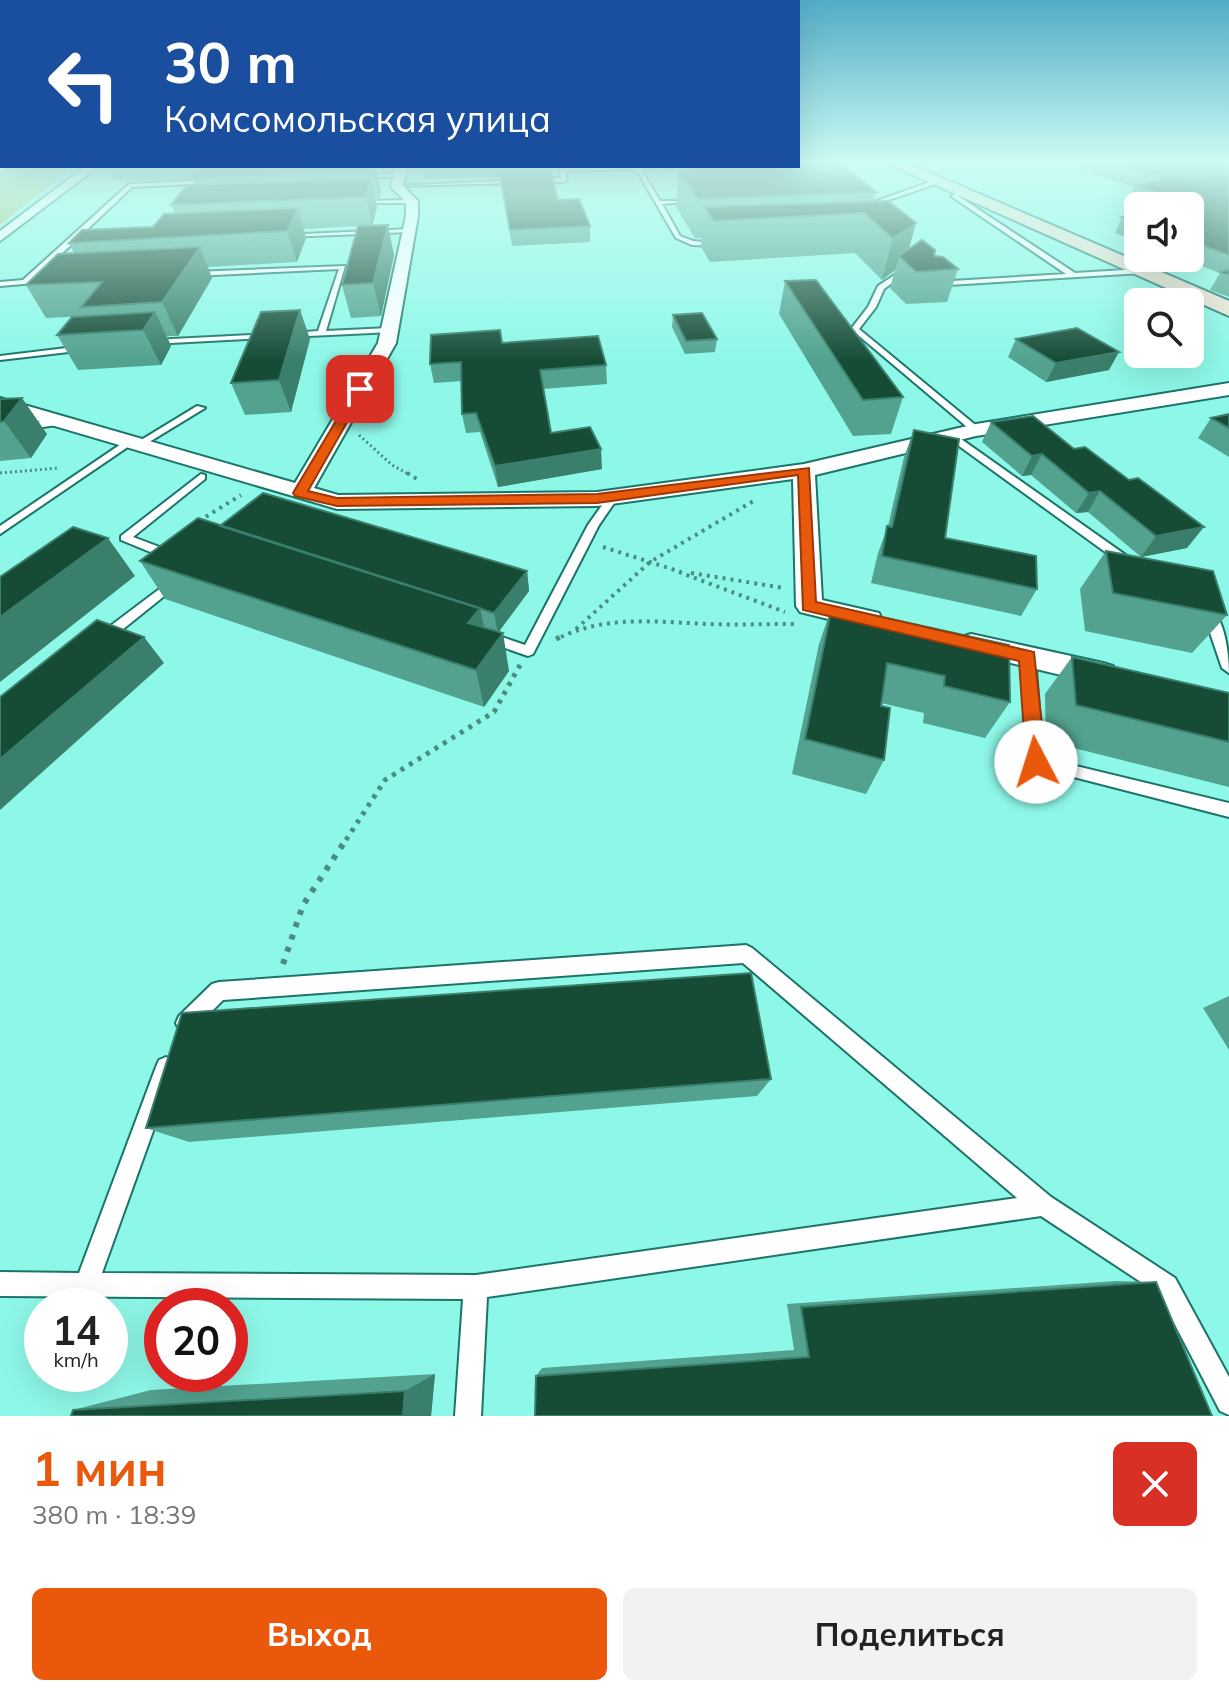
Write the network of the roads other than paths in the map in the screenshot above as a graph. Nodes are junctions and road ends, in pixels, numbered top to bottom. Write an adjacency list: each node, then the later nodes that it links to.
1 (84, 229): 9 (lane)
2 (672, 229): 8 (lane)
3 (1004, 229): 15 (lane)
4 (1045, 229): 11 (street)
5 (409, 230): 6 (lane); 21 (street)
6 (285, 235)
7 (99, 243): 9 (lane)
8 (732, 243)
9 (68, 244): 17 (lane)
10 (913, 257): 31 (lane)
11 (1124, 263)
12 (1125, 272): 15 (lane)
13 (1144, 272): 20 (street)
14 (184, 275): 22 (lane)
15 (1073, 275): 19 (lane)
16 (57, 281): 17 (lane)
17 (25, 282): 18 (lane)
18 (0, 284)
19 (929, 284)
20 (1229, 309)
21 (389, 330): 22 (lane); 36 (street)
22 (321, 333): 23 (lane)
23 (135, 343)
24 (89, 347): 25 (lane)
25 (0, 358)
26 (1229, 389): 31 (street)
27 (0, 404): 29 (street)
28 (200, 408): 33 (lane)
29 (61, 422): 30 (lane); 33 (street)
30 (0, 430)
31 (976, 430): 32 (street)
32 (951, 436): 34 (street); 40 (lane)
33 (134, 444): 36 (street); 38 (lane)
34 (804, 471): 37 (street); 43 (street)
35 (201, 477): 39 (lane)
36 (289, 494): 37 (street)
37 (614, 496): 44 (lane)
38 (0, 531)
39 (182, 560)
40 (1142, 573)
41 (184, 574): 46 (lane)
42 (1203, 595): 48 (lane)
43 (896, 626)
44 (469, 632)
45 (940, 637): 47 (street)
46 (86, 652)
47 (1028, 657): 49 (street); 50 (lane)
48 (1229, 668)
49 (1136, 682)
50 (1229, 810)
51 (1043, 1205): 53 (lane); 54 (lane); 55 (lane)
52 (0, 1284): 53 (lane)
53 (86, 1284): 54 (lane)
54 (476, 1287): 56 (lane)
55 (1229, 1402)
56 (468, 1416)

